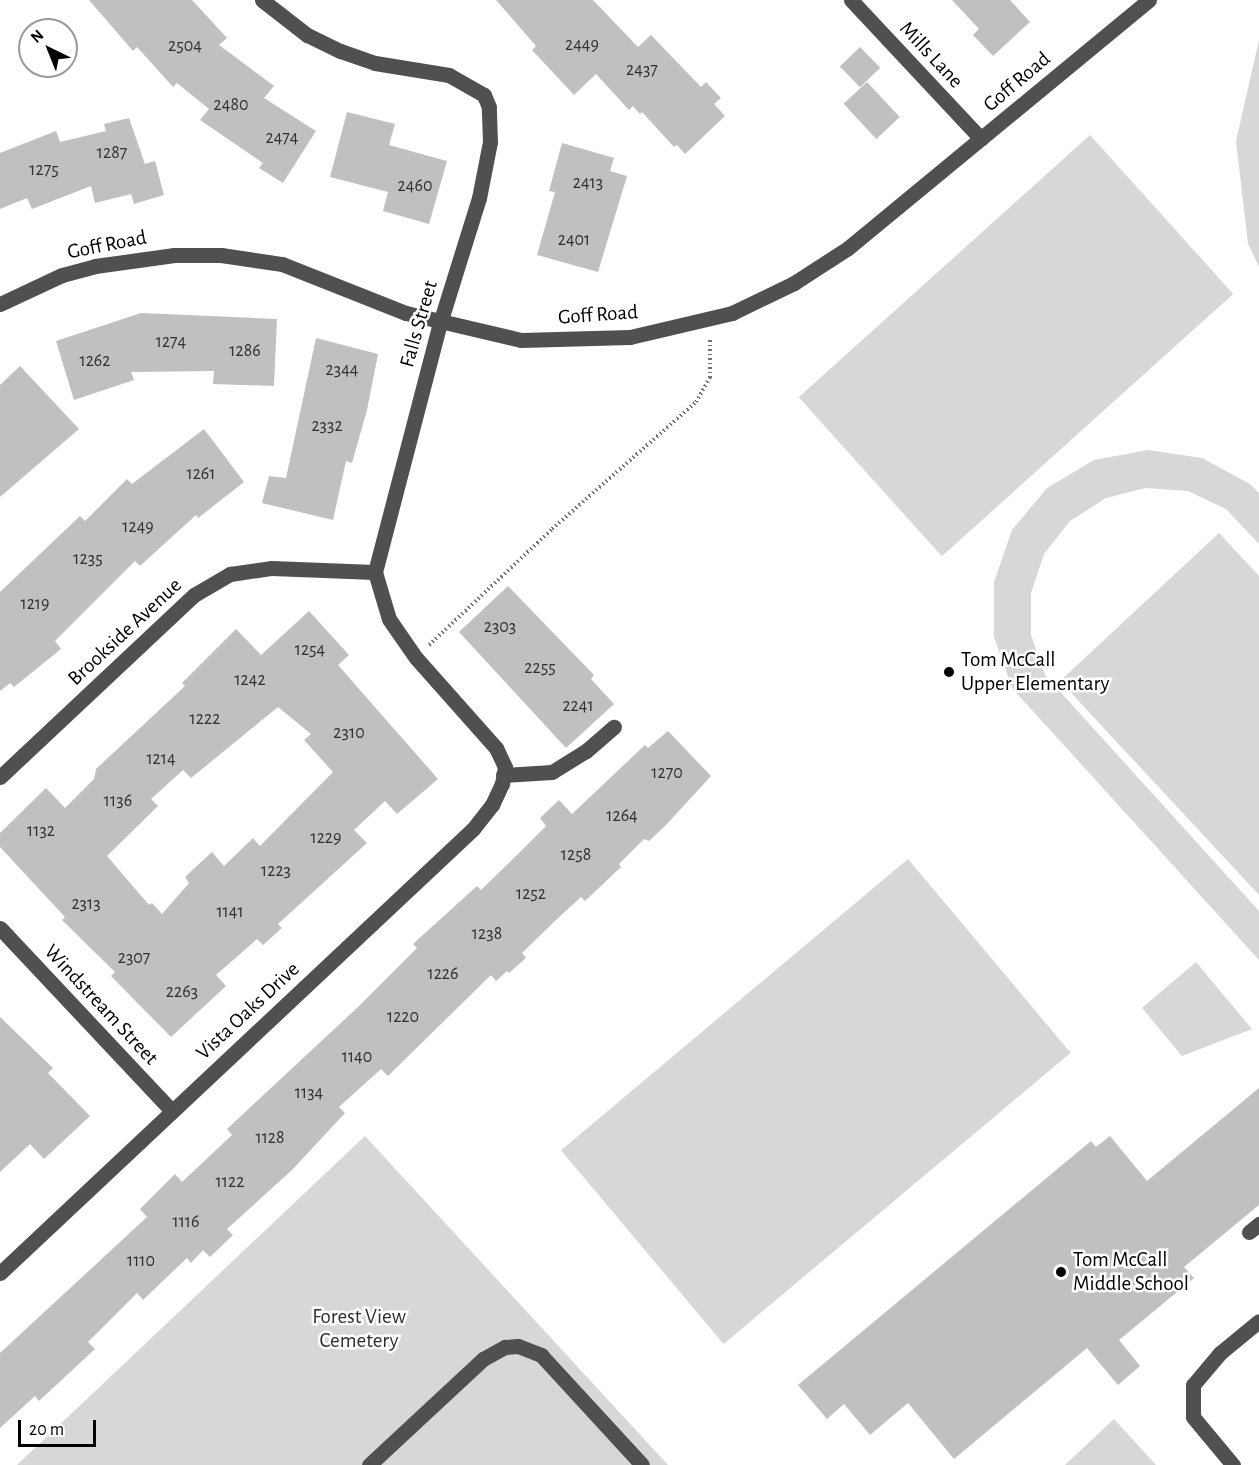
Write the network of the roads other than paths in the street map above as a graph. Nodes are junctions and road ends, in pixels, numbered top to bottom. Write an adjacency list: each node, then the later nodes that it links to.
1 (262, 0): 6 (street, Falls Street)
2 (851, 0): 4 (street, Mills Lane)
3 (1149, 0): 4 (street, Goff Road)
4 (981, 140): 6 (street, Goff Road)
5 (0, 304): 6 (street, Goff Road)
6 (440, 323): 7 (street, Falls Street)
7 (375, 572): 9 (street); 10 (street, Brookside Avenue)
8 (614, 727): 9 (street)
9 (504, 771): 12 (street, Vista Oaks Drive)
10 (0, 777)
11 (0, 928): 12 (street, Windstream Street)
12 (172, 1111): 13 (street, Vista Oaks Drive)
13 (0, 1273)
14 (1259, 1321): 17 (street)
15 (369, 1465): 16 (street)
16 (642, 1465)
17 (1233, 1465)

